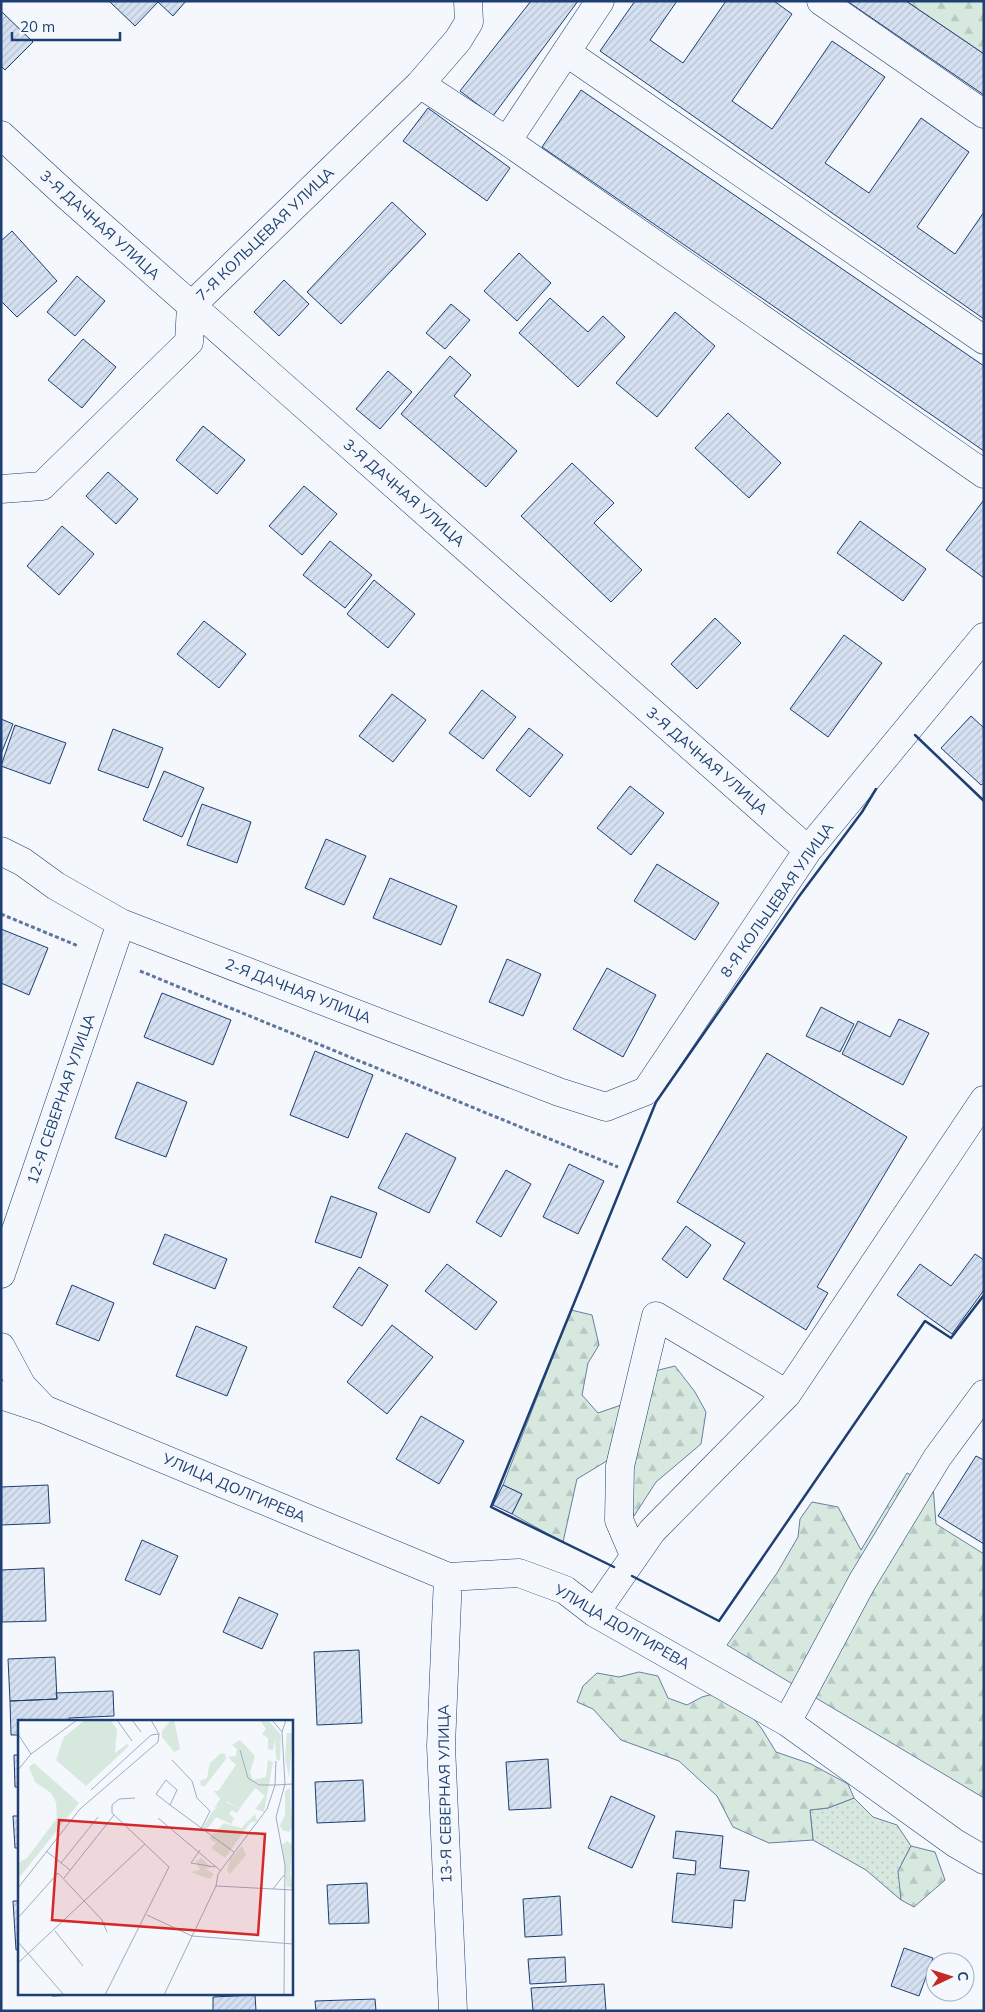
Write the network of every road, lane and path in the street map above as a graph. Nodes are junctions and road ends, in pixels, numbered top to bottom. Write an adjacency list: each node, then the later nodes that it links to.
1 (600, 1): 4 (street)
2 (821, 1): 6 (street)
3 (469, 12): 5 (street, 7-Я КОЛЬЦЕВАЯ УЛИЦА)
4 (566, 52): 8 (street); 10 (street)
5 (420, 84): 8 (street); 9 (street, 7-Я КОЛЬЦЕВАЯ УЛИЦА)
6 (984, 114)
7 (1, 135): 9 (street, 3-Я ДАЧНАЯ УЛИЦА)
8 (507, 141): 11 (street)
9 (191, 306): 12 (street, 7-Я КОЛЬЦЕВАЯ УЛИЦА); 14 (street, 3-Я ДАЧНАЯ УЛИЦА)
10 (984, 340)
11 (984, 474)
12 (1, 489)
13 (984, 637): 14 (street, 8-Я КОЛЬЦЕВАЯ УЛИЦА)
14 (808, 850): 20 (street, 8-Я КОЛЬЦЕВАЯ УЛИЦА)
15 (1, 852): 17 (street, 2-Я ДАЧНАЯ УЛИЦА)
16 (1, 914): 18 (path)
17 (121, 923): 18 (street, 12-Я СЕВЕРНАЯ УЛИЦА); 20 (street, 2-Я ДАЧНАЯ УЛИЦА)
18 (109, 959): 21 (path); 22 (street, 12-Я СЕВЕРНАЯ УЛИЦА)
19 (984, 1100): 24 (street)
20 (606, 1107)
21 (618, 1167)
22 (1, 1274)
23 (1, 1347): 27 (street)
24 (787, 1394): 28 (street); 28 (street)
25 (984, 1394): 31 (street)
26 (1, 1395): 27 (street, УЛИЦА ДОЛГИРЕВА)
27 (46, 1410): 29 (street, УЛИЦА ДОЛГИРЕВА)
28 (634, 1555): 30 (street)
29 (448, 1577): 30 (street, УЛИЦА ДОЛГИРЕВА); 33 (street, 13-Я СЕВЕРНАЯ УЛИЦА)
30 (595, 1613): 31 (street, УЛИЦА ДОЛГИРЕВА)
31 (787, 1722): 32 (street, УЛИЦА ДОЛГИРЕВА)
32 (984, 1860)
33 (453, 2011)

